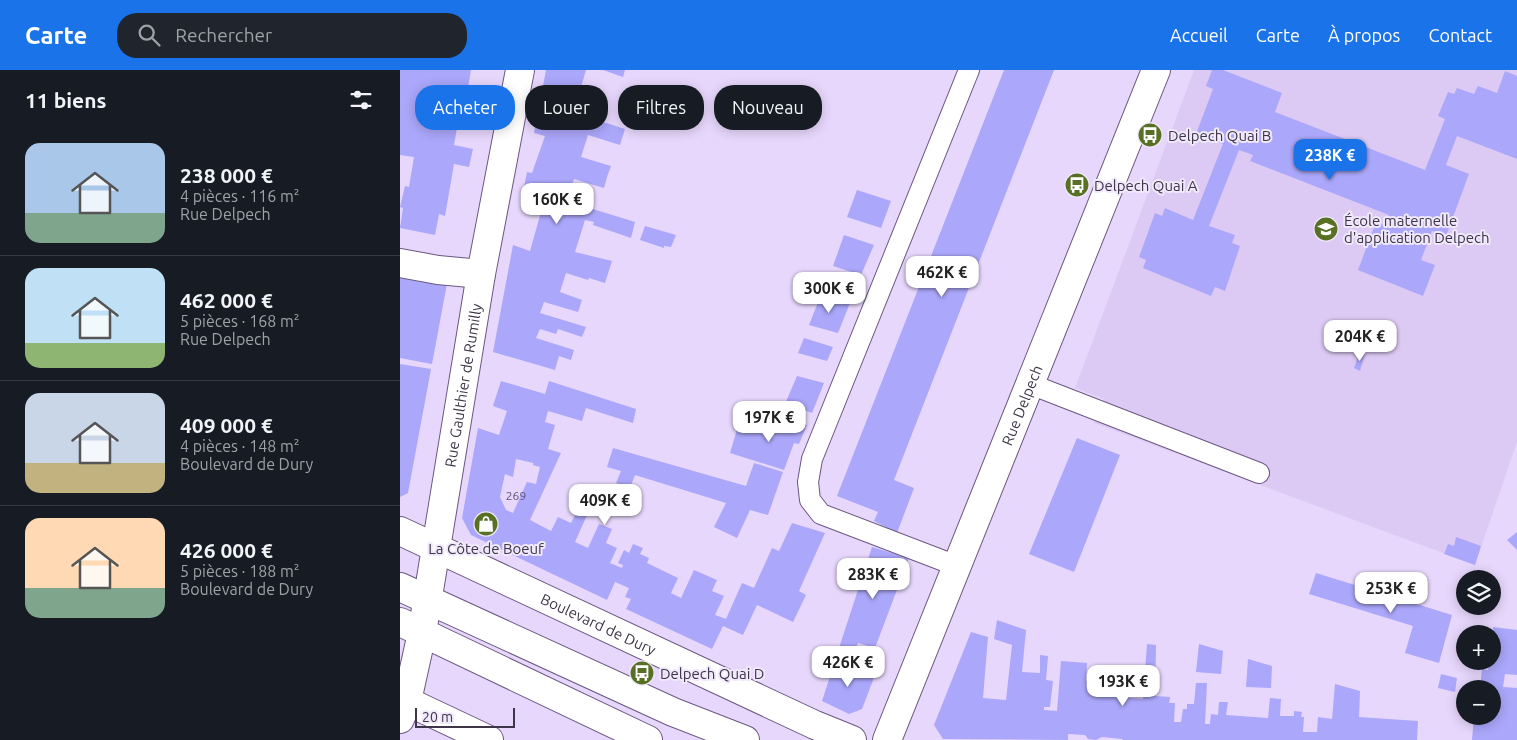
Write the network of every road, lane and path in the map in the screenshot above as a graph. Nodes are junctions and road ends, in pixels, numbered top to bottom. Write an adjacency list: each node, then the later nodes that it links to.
1 (520, 70): 5 (street, Rue Gaulthier de Rumilly)
2 (969, 70): 10 (lane)
3 (1156, 70): 6 (street, Rue Delpech)
4 (400, 263): 5 (street)
5 (482, 274): 9 (street, Rue Gaulthier de Rumilly)
6 (1030, 384): 7 (lane); 10 (street, Rue Delpech)
7 (1259, 473)
8 (400, 531): 9 (street, Boulevard de Dury)
9 (435, 547): 12 (street, Rue Gaulthier de Rumilly); 18 (street, Boulevard de Dury)
10 (957, 566): 19 (street, Rue Delpech)
11 (400, 587): 12 (street)
12 (426, 599): 13 (street, Rue Gaulthier de Rumilly); 17 (street)
13 (411, 627): 14 (street, Rue Gaulthier de Rumilly); 16 (street)
14 (402, 706): 15 (street)
15 (489, 740)
16 (648, 740)
17 (745, 740)
18 (852, 740)
19 (888, 740)

